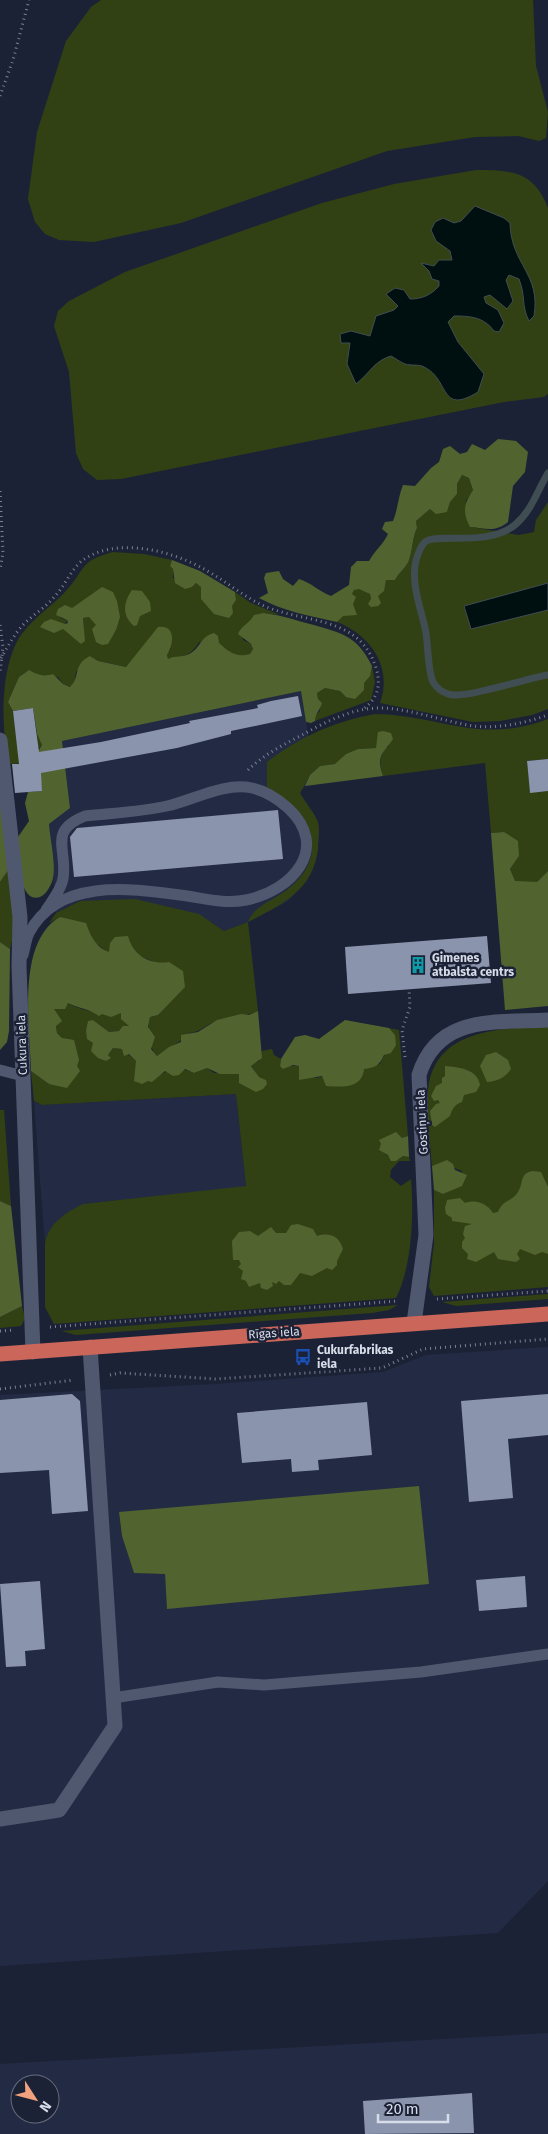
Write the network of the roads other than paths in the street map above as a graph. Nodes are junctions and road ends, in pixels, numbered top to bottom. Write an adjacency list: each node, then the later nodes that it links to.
1 (0, 740): 3 (street, Cukura iela)
2 (46, 910): 2 (lane); 3 (lane)
3 (19, 966): 6 (street, Cukura iela)
4 (548, 1020): 8 (street, Gostiņu iela)
5 (0, 1070): 6 (lane)
6 (23, 1076): 10 (street, Cukura iela)
7 (548, 1314): 8 (highway, Rīgas iela)
8 (414, 1323): 9 (highway, Rīgas iela)
9 (90, 1347): 10 (highway, Rīgas iela); 13 (street)
10 (33, 1352): 11 (highway, Rīgas iela)
11 (0, 1354)
12 (548, 1654): 13 (lane)
13 (113, 1698): 14 (street)
14 (0, 1819)

